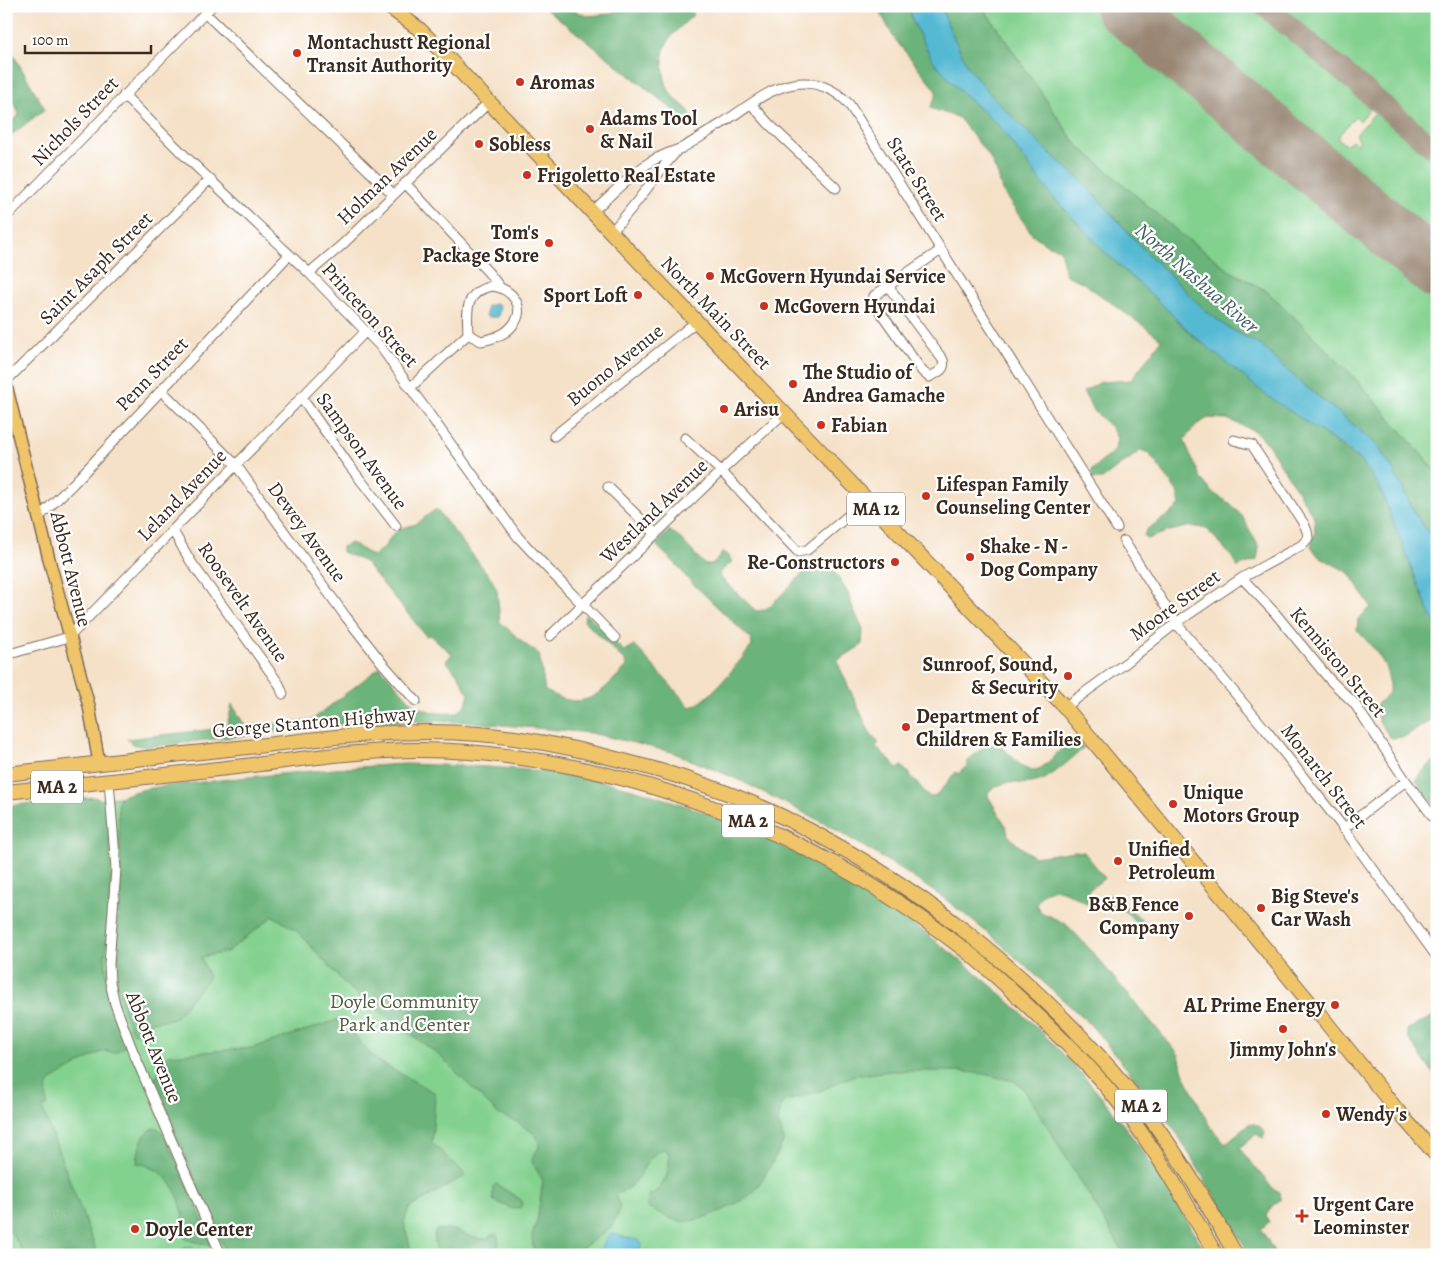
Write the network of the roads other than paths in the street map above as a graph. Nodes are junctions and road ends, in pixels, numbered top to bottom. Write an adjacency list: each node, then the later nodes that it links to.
1 (388, 6): 4 (highway, North Main Street / MA 12)
2 (208, 10): 3 (street, Nichols Street); 10 (street)
3 (124, 95): 7 (street, Princeton Street); 12 (street, Nichols Street)
4 (489, 102): 8 (street, Holman Avenue); 11 (highway, North Main Street / MA 12)
5 (752, 105): 6 (street, State Street); 9 (street); 14 (street, State Street)
6 (678, 149): 11 (street, State Street); 13 (street)
7 (210, 179): 15 (street, Princeton Street); 22 (street, Saint Asaph Street)
8 (404, 183): 10 (street, Holman Avenue); 17 (street)
9 (836, 188)
10 (393, 194): 16 (street, Holman Avenue)
11 (592, 212): 13 (highway, North Main Street / MA 12)
12 (6, 217)
13 (611, 232): 19 (highway, North Main Street / MA 12)
14 (941, 250): 18 (street); 37 (street, State Street)
15 (289, 255): 16 (street, Princeton Street); 25 (street, Penn Street)
16 (310, 273): 20 (street, Princeton Street)
17 (499, 286): 21 (street); 21 (street)
18 (888, 286): 18 (street)
19 (697, 322): 27 (highway, North Main Street / MA 12); 28 (street, Buono Avenue)
20 (366, 331): 24 (street, Princeton Street); 26 (street, Leland Avenue)
21 (468, 334): 24 (street)
22 (6, 381)
23 (6, 385): 35 (main road, Abbott Avenue)
24 (411, 387): 42 (street, Princeton Street)
25 (161, 390): 31 (street, Dewey Avenue); 35 (street, Penn Street)
26 (301, 397): 31 (street, Leland Avenue); 36 (street, Sampson Avenue)
27 (784, 413): 32 (street, Westland Avenue); 34 (highway, North Main Street / MA 12)
28 (554, 436)
29 (685, 438): 32 (street)
30 (1234, 440): 41 (street, Moore Street)
31 (236, 464): 38 (street, Leland Avenue); 49 (street, Dewey Avenue)
32 (721, 471): 34 (street); 39 (street, Westland Avenue)
33 (608, 487): 39 (street)
34 (867, 500): 50 (highway, North Main Street / MA 12)
35 (38, 517): 45 (main road, Abbott Avenue)
36 (396, 526)
37 (1116, 528)
38 (173, 531): 45 (street, Leland Avenue); 48 (street, Roosevelt Avenue)
39 (656, 534): 42 (street, Westland Avenue)
40 (1124, 540): 43 (street)
41 (1242, 578): 43 (street, Moore Street); 54 (street, Kenniston Street)
42 (583, 604): 44 (street, Westland Avenue); 46 (street, Princeton Street)
43 (1176, 623): 50 (street, Moore Street); 57 (street, Monarch Street)
44 (550, 636)
45 (69, 637): 47 (street, Leland Avenue); 51 (main road, Abbott Avenue)
46 (615, 638)
47 (6, 655)
48 (284, 694)
49 (416, 701)
50 (1065, 707): 59 (highway, North Main Street / MA 12)
51 (100, 763): 52 (highway, George Stanton Highway / MA 2); 62 (highway, George Stanton Highway / MA 2)
52 (6, 774)
53 (108, 781): 55 (highway, George Stanton Highway / MA 2); 60 (street, Abbott Avenue); 61 (highway, George Stanton Highway / MA 2)
54 (1406, 781): 56 (street, Kenniston Street); 57 (street)
55 (6, 792)
56 (1437, 822)
57 (1343, 829): 58 (street, Monarch Street)
58 (1437, 957)
59 (1437, 1156)
60 (221, 1255)
61 (1216, 1255)
62 (1236, 1255)

